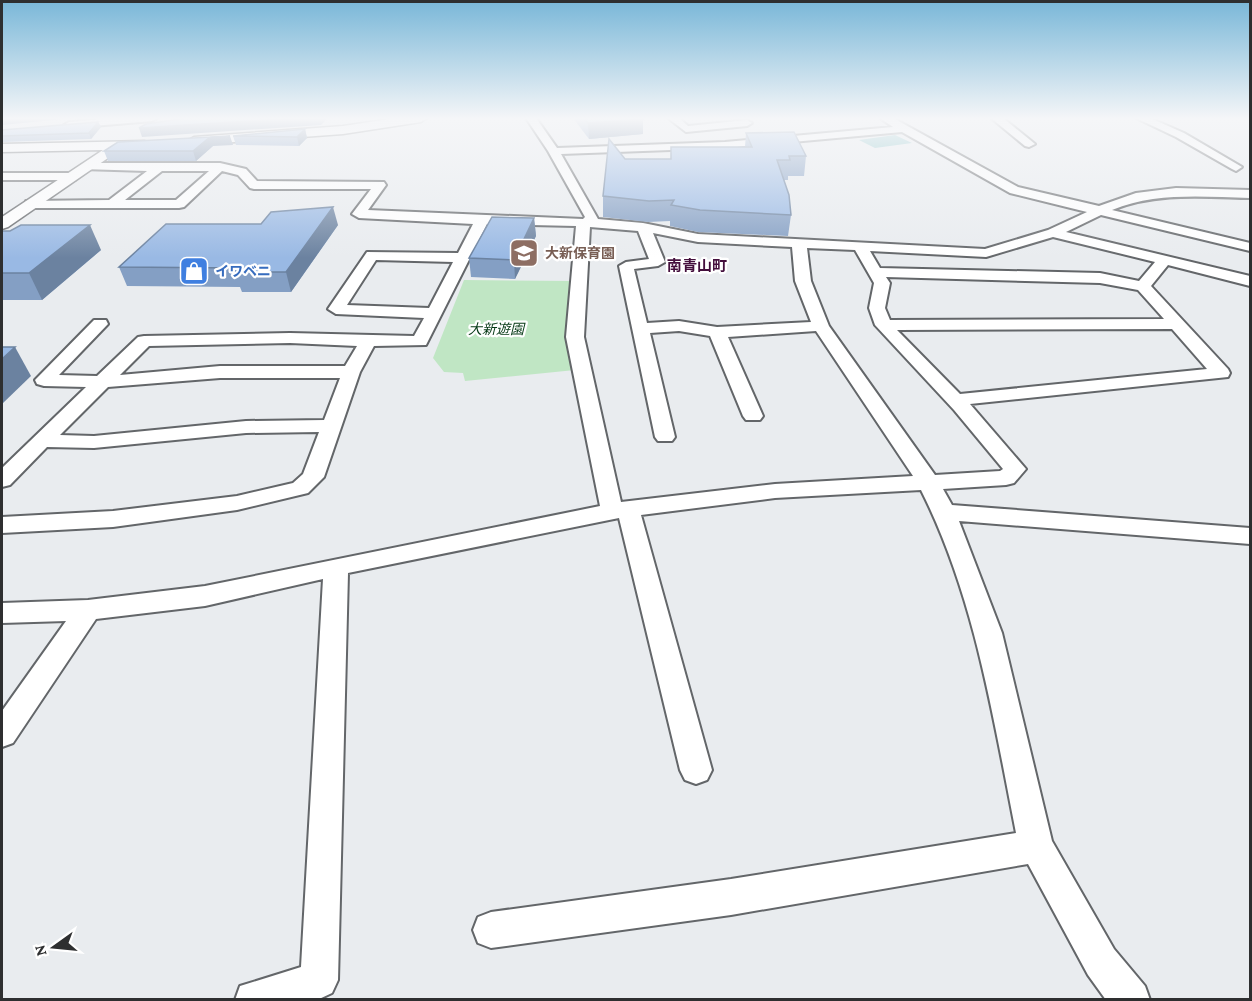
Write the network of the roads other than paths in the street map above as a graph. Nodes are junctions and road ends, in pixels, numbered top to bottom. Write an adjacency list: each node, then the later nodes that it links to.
1 (89, 165): 5 (street)
2 (562, 165): 17 (street)
3 (968, 165): 14 (street)
4 (1232, 165): 8 (street)
5 (86, 167): 6 (street); 10 (street)
6 (159, 167): 7 (street); 13 (street)
7 (220, 167): 13 (street); 16 (street)
8 (1236, 167)
9 (2, 177): 10 (street)
10 (72, 177): 12 (street)
11 (1251, 194): 14 (street)
12 (31, 204): 13 (street); 15 (street)
13 (112, 204)
14 (1101, 212): 19 (street); 22 (street)
15 (4, 220)
16 (482, 220): 17 (street); 24 (street)
17 (585, 222): 18 (street); 47 (street)
18 (643, 227): 20 (street); 35 (street)
19 (1053, 233): 23 (street); 25 (street)
20 (799, 243): 21 (street); 34 (street)
21 (860, 246): 23 (street); 26 (street)
22 (1251, 247)
23 (986, 253): 27 (street)
24 (463, 258): 30 (street); 30 (street)
25 (1165, 259): 28 (street); 29 (street)
26 (876, 272): 27 (street); 33 (street)
27 (999, 275): 29 (street)
28 (1251, 281)
29 (1143, 286): 32 (street)
30 (434, 313): 37 (street)
31 (100, 324): 39 (street)
32 (1177, 324): 33 (street); 40 (street)
33 (883, 325): 40 (street)
34 (821, 326): 36 (street); 46 (street)
35 (641, 329): 36 (street); 43 (street)
36 (717, 332): 41 (street)
37 (368, 341): 38 (street); 39 (street)
38 (351, 372): 39 (street); 42 (street)
39 (103, 382): 44 (street)
40 (955, 400): 46 (street)
41 (753, 416)
42 (331, 426): 44 (street); 49 (street)
43 (665, 436)
44 (43, 441): 45 (street)
45 (2, 480)
46 (928, 483): 47 (street); 48 (street)
47 (620, 511): 51 (street); 55 (street)
48 (944, 512): 50 (street); 56 (street)
49 (2, 525)
50 (1251, 536)
51 (336, 567): 52 (street); 58 (street)
52 (88, 610): 53 (street); 54 (street)
53 (2, 613)
54 (2, 734)
55 (696, 770)
56 (1036, 846): 57 (street); 59 (street)
57 (491, 930)
58 (254, 999)
59 (1131, 999)

